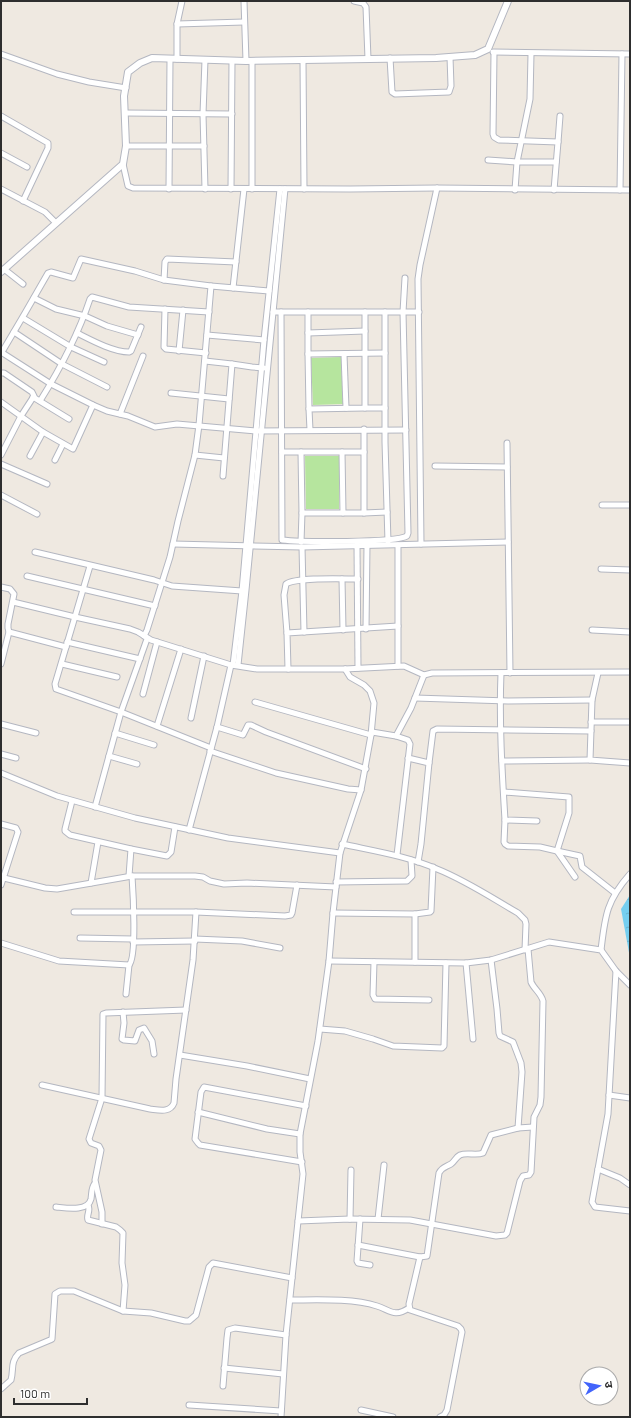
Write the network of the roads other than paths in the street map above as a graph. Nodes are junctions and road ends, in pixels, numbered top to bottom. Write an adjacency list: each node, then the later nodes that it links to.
1 (182, 1): 6 (street)
2 (244, 1): 5 (street)
3 (354, 1): 15 (street)
4 (508, 1): 7 (street)
5 (244, 22): 6 (street); 19 (street)
6 (177, 24): 14 (street)
7 (491, 51): 9 (street); 12 (street); 27 (street)
8 (1, 54): 20 (street)
9 (531, 54): 10 (street); 27 (street)
10 (622, 54): 11 (street); 49 (street)
11 (630, 54)
12 (450, 57): 13 (street); 13 (street)
13 (390, 58): 15 (street)
14 (174, 59): 16 (street); 20 (street); 22 (street)
15 (368, 59): 17 (street)
16 (204, 60): 18 (street); 23 (street)
17 (303, 60): 19 (street); 46 (street)
18 (232, 61): 19 (street); 24 (street)
19 (249, 61): 44 (street)
20 (126, 88): 21 (street)
21 (125, 113): 22 (street); 29 (street)
22 (170, 114): 23 (street); 30 (street)
23 (203, 114): 24 (street); 31 (street)
24 (232, 114): 42 (street)
25 (1, 116): 51 (street)
26 (560, 116): 28 (street)
27 (521, 141): 28 (street); 34 (street)
28 (558, 142): 35 (street)
29 (126, 146): 30 (street); 36 (street)
30 (170, 146): 31 (street); 40 (street)
31 (204, 146): 41 (street)
32 (1, 153): 37 (street)
33 (488, 160): 34 (street)
34 (517, 162): 35 (street); 47 (street)
35 (556, 162): 48 (street)
36 (122, 164): 40 (street); 52 (street)
37 (27, 167)
38 (437, 188): 46 (street); 47 (street); 71 (street)
39 (1, 189): 51 (street)
40 (169, 189): 41 (street)
41 (205, 189): 42 (street)
42 (231, 189): 43 (street)
43 (244, 189): 44 (street); 53 (street)
44 (252, 189): 45 (street)
45 (282, 189): 46 (street); 60 (street); 65 (street)
46 (304, 189)
47 (515, 190): 48 (street)
48 (554, 190): 49 (street)
49 (620, 190): 50 (street)
50 (630, 190)
51 (23, 201): 52 (street)
52 (56, 223): 54 (street)
53 (236, 262): 56 (street); 59 (street)
54 (2, 270): 57 (street)
55 (405, 278): 70 (street)
56 (164, 280): 58 (street); 61 (street)
57 (23, 284)
58 (212, 286): 59 (street); 64 (street)
59 (233, 288): 60 (street)
60 (269, 291): 81 (street)
61 (34, 298): 72 (street); 73 (street)
62 (165, 309): 63 (street); 72 (street); 83 (street)
63 (182, 310): 64 (street); 83 (street)
64 (209, 312): 80 (street)
65 (273, 312): 66 (street); 95 (street)
66 (281, 312): 67 (street); 118 (street)
67 (308, 312): 68 (street); 78 (street)
68 (365, 312): 69 (street); 75 (street)
69 (385, 312): 70 (street); 87 (street)
70 (403, 312): 71 (street); 120 (street)
71 (419, 312): 150 (street)
72 (84, 316): 77 (street); 79 (street)
73 (23, 318): 76 (street); 82 (street)
74 (141, 327): 79 (street)
75 (365, 331): 78 (street); 86 (street)
76 (14, 332): 84 (street); 93 (street)
77 (77, 333): 79 (street); 82 (street)
78 (308, 333): 88 (street)
79 (138, 335)
80 (207, 336): 81 (street); 85 (street)
81 (264, 340): 95 (street)
82 (71, 347): 92 (street); 93 (street)
83 (179, 351): 85 (street)
84 (1, 352): 97 (street)
85 (206, 353): 91 (street)
86 (365, 353): 87 (street); 89 (street); 107 (street)
87 (385, 353): 108 (street)
88 (308, 354): 89 (street); 109 (street)
89 (344, 354): 106 (street)
90 (143, 356): 110 (street)
91 (205, 361): 94 (street); 101 (street)
92 (104, 362)
93 (62, 364): 97 (street); 98 (street)
94 (232, 364): 95 (street); 102 (street)
95 (265, 368): 117 (street)
96 (1, 373): 100 (street)
97 (51, 384): 103 (street); 105 (street)
98 (107, 387)
99 (171, 393): 101 (street)
100 (33, 397): 103 (street); 111 (street)
101 (201, 397): 102 (street); 113 (street)
102 (229, 400): 114 (street)
103 (40, 401): 112 (street)
104 (1, 402): 111 (street)
105 (93, 405): 110 (street); 123 (street)
106 (346, 408): 107 (street); 109 (street)
107 (365, 408): 108 (street)
108 (385, 408): 116 (street)
109 (309, 409): 119 (street)
110 (120, 414): 113 (street)
111 (22, 416): 121 (street); 128 (street)
112 (69, 420)
113 (199, 425): 114 (street); 129 (street)
114 (226, 428): 117 (street); 131 (street)
115 (364, 429): 116 (street); 119 (street); 127 (street)
116 (385, 429): 120 (street); 141 (street)
117 (259, 430): 118 (street); 154 (street)
118 (282, 430): 119 (street); 124 (street)
119 (310, 430)
120 (406, 430): 146 (street)
121 (43, 432): 123 (street); 130 (street)
122 (507, 443): 135 (street)
123 (64, 444): 132 (street)
124 (282, 452): 125 (street); 149 (street)
125 (301, 452): 126 (street); 142 (street)
126 (342, 452): 127 (street); 143 (street)
127 (364, 452): 144 (street)
128 (1, 455)
129 (195, 455): 131 (street); 148 (street)
130 (30, 456)
131 (224, 458): 136 (street)
132 (55, 460)
133 (1, 464): 137 (street)
134 (435, 466): 135 (street)
135 (507, 467): 147 (street)
136 (224, 476)
137 (47, 484)
138 (1, 495): 145 (street)
139 (602, 505): 140 (street)
140 (630, 505)
141 (387, 512): 144 (street); 146 (street)
142 (302, 513): 143 (street); 149 (street)
143 (343, 513): 144 (street)
144 (364, 513)
145 (37, 514)
146 (388, 542): 149 (street); 152 (street); 153 (street)
147 (508, 542): 150 (street); 196 (street)
148 (173, 544): 154 (street); 163 (street)
149 (302, 544): 151 (street); 154 (street); 162 (street)
150 (421, 544): 153 (street)
151 (357, 545): 152 (street); 161 (street)
152 (367, 545): 173 (street)
153 (398, 545): 172 (street)
154 (248, 546): 166 (street); 189 (street)
155 (35, 552): 156 (street)
156 (90, 566): 163 (street); 165 (street)
157 (601, 570): 158 (street)
158 (630, 570)
159 (27, 576): 165 (street)
160 (342, 579): 161 (street); 162 (street); 174 (street)
161 (358, 579): 175 (street)
162 (302, 581): 178 (street); 180 (street)
163 (162, 583): 166 (street); 168 (street)
164 (1, 587): 167 (street)
165 (82, 590): 168 (street); 169 (street)
166 (242, 591): 189 (street)
167 (13, 602): 169 (street); 171 (street)
168 (155, 606): 181 (street)
169 (75, 617): 181 (street); 183 (street)
170 (1, 622): 171 (street)
171 (8, 624): 177 (street)
172 (398, 626): 173 (street); 190 (street)
173 (366, 629): 175 (street)
174 (343, 630): 175 (street); 178 (street)
175 (358, 630): 191 (street)
176 (592, 630): 179 (street)
177 (9, 632): 183 (street); 187 (street)
178 (304, 632): 180 (street)
179 (630, 632)
180 (287, 633): 193 (street)
181 (145, 638): 182 (street); 186 (street)
182 (157, 642): 184 (street); 200 (street)
183 (67, 645): 186 (street); 188 (street)
184 (181, 649): 185 (street); 210 (street)
185 (204, 656): 189 (street); 206 (street)
186 (140, 659): 205 (street)
187 (1, 664)
188 (62, 664): 199 (street); 205 (street)
189 (234, 665): 193 (street); 211 (street)
190 (398, 666): 191 (street); 198 (street)
191 (358, 668): 192 (street)
192 (345, 669): 193 (street); 216 (street)
193 (288, 670)
194 (630, 672): 197 (street)
195 (501, 673): 196 (street); 198 (street); 203 (street)
196 (510, 673): 197 (street)
197 (598, 673): 202 (street)
198 (424, 675): 201 (street)
199 (116, 677)
200 (143, 694)
201 (416, 698): 203 (street); 217 (street)
202 (592, 700): 203 (street); 207 (street)
203 (500, 701): 212 (street)
204 (255, 702): 216 (street)
205 (121, 712): 210 (street); 215 (street)
206 (191, 718)
207 (591, 722): 208 (street); 213 (street)
208 (630, 722)
209 (1, 724): 214 (street)
210 (157, 726): 219 (street)
211 (217, 727): 219 (street); 229 (street)
212 (500, 730): 213 (street); 225 (street); 226 (street)
213 (591, 731): 224 (street)
214 (36, 733)
215 (114, 733): 218 (street); 221 (street)
216 (371, 734): 217 (street); 229 (street)
217 (396, 736): 223 (street)
218 (154, 745)
219 (211, 750): 231 (street); 239 (street)
220 (1, 754): 222 (street)
221 (109, 756): 228 (street); 234 (street)
222 (16, 758)
223 (408, 758): 226 (street); 245 (street)
224 (590, 760): 225 (street); 227 (street)
225 (502, 761): 232 (street)
226 (429, 763): 247 (street)
227 (630, 763)
228 (137, 764)
229 (366, 769): 231 (street)
230 (1, 773): 233 (street)
231 (361, 790): 241 (street)
232 (504, 792): 235 (street); 243 (street)
233 (72, 801): 234 (street); 240 (street)
234 (95, 807): 238 (street)
235 (505, 820): 236 (street); 243 (street)
236 (537, 821)
237 (1, 824): 249 (street)
238 (175, 827): 239 (street); 242 (street)
239 (189, 830): 244 (street)
240 (98, 842): 242 (street); 255 (street)
241 (342, 844): 244 (street); 245 (street)
242 (131, 849): 252 (street)
243 (557, 851): 253 (street); 259 (street)
244 (340, 852): 256 (street)
245 (398, 855): 246 (street)
246 (411, 860): 247 (street); 256 (street)
247 (418, 862): 250 (street)
248 (1, 865): 249 (street)
249 (7, 867): 254 (street)
250 (433, 867): 264 (street); 270 (street)
251 (630, 874): 259 (street)
252 (131, 876): 255 (street); 258 (street); 261 (street)
253 (575, 877)
254 (4, 878): 255 (street); 257 (street)
255 (91, 883)
256 (336, 884): 258 (street); 263 (street)
257 (1, 885)
258 (296, 885): 262 (street)
259 (615, 893): 271 (street)
260 (74, 912): 261 (street)
261 (134, 912): 262 (street); 266 (street)
262 (196, 912): 267 (street)
263 (333, 913): 264 (street); 273 (street)
264 (415, 914): 275 (street)
265 (80, 938): 266 (street)
266 (133, 940): 267 (street); 278 (street)
267 (195, 940): 269 (street); 283 (street)
268 (1, 943): 278 (street)
269 (280, 948)
270 (526, 950): 271 (street); 272 (street); 296 (street)
271 (601, 950): 279 (street)
272 (491, 960): 277 (street); 297 (street)
273 (329, 961): 274 (street); 285 (street)
274 (374, 962): 275 (street); 282 (street)
275 (415, 962): 276 (street)
276 (446, 963): 277 (street); 285 (street)
277 (466, 963): 286 (street)
278 (129, 965): 281 (street)
279 (616, 971): 280 (street); 291 (street)
280 (630, 984)
281 (126, 994)
282 (429, 1000)
283 (186, 1010): 284 (street); 288 (street)
284 (123, 1012): 287 (street); 292 (street)
285 (320, 1028): 289 (street)
286 (473, 1039)
287 (154, 1054)
288 (180, 1056): 289 (street); 292 (street)
289 (310, 1080): 294 (street)
290 (42, 1085): 292 (street)
291 (609, 1095): 293 (street); 301 (street)
292 (102, 1098): 303 (street)
293 (630, 1098)
294 (306, 1106): 295 (street); 298 (street)
295 (198, 1112): 298 (street); 299 (street)
296 (533, 1127): 297 (street); 313 (street)
297 (518, 1128): 313 (street)
298 (300, 1134): 299 (street)
299 (302, 1162): 311 (street)
300 (384, 1165): 310 (street)
301 (598, 1169): 304 (street); 307 (street)
302 (351, 1170): 308 (street)
303 (95, 1183): 305 (street); 312 (street)
304 (630, 1185)
305 (88, 1205): 306 (street); 312 (street)
306 (56, 1208)
307 (630, 1211)
308 (350, 1218): 309 (street); 311 (street)
309 (360, 1219): 310 (street); 314 (street)
310 (378, 1219): 313 (street)
311 (298, 1221): 317 (street)
312 (102, 1224): 320 (street)
313 (432, 1225): 315 (street)
314 (358, 1244): 315 (street); 316 (street)
315 (420, 1257): 319 (street)
316 (370, 1265)
317 (292, 1278): 318 (street); 320 (street)
318 (290, 1300): 319 (street); 321 (street)
319 (409, 1308): 331 (street)
320 (123, 1311): 325 (street)
321 (286, 1335): 322 (street); 323 (street)
322 (224, 1368): 323 (street); 324 (street)
323 (283, 1374): 328 (street)
324 (223, 1386)
325 (1, 1389)
326 (189, 1405): 328 (street)
327 (361, 1410): 330 (street)
328 (281, 1411): 329 (street)
329 (281, 1417)
330 (393, 1417)
331 (440, 1417)

